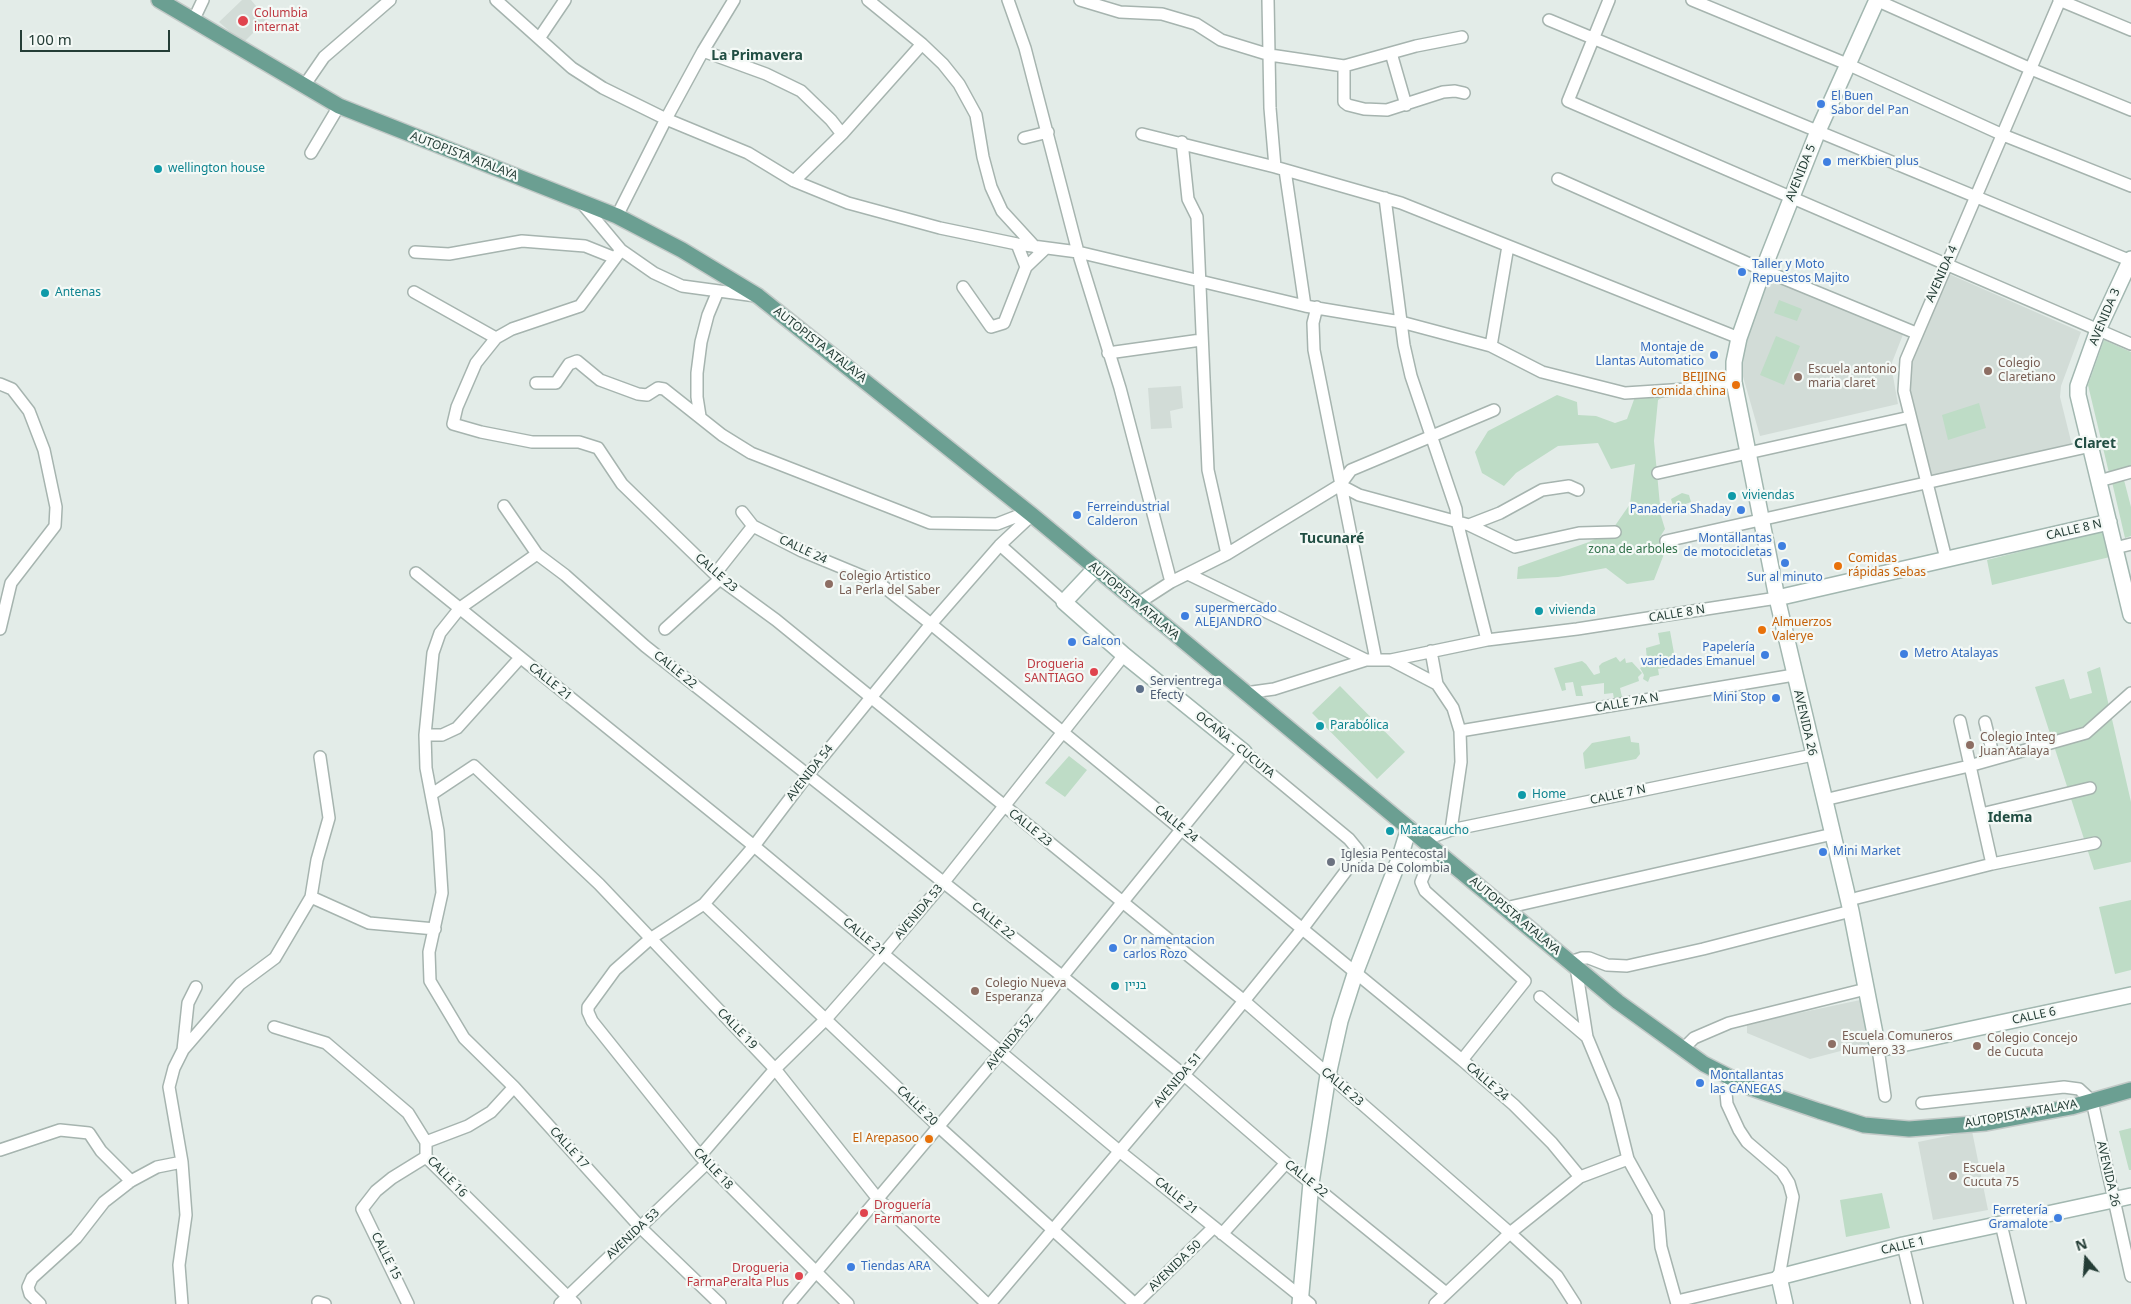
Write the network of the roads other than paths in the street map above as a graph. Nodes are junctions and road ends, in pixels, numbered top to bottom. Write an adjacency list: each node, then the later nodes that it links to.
1 (159, 0): 16 (main road, AUTOPISTA ATALAYA)
2 (203, 0): 16 (street)
3 (389, 0): 28 (street)
4 (496, 0): 19 (street)
5 (565, 0): 19 (street)
6 (734, 0): 22 (street)
7 (1008, 0): 35 (street)
8 (1080, 0): 24 (street)
9 (1268, 0): 24 (street)
10 (1609, 0): 20 (street)
11 (1692, 0): 25 (street)
12 (1876, 0): 25 (street, AVENIDA 5); 27 (street)
13 (2060, 0): 17 (street); 27 (street, AVENIDA 4)
14 (873, 1): 21 (street)
15 (1549, 20): 20 (street)
16 (193, 21): 28 (main road, AUTOPISTA ATALAYA)
17 (2131, 30)
18 (1462, 37): 23 (street)
19 (540, 38): 33 (street)
20 (1594, 39): 34 (street); 47 (street)
21 (922, 44): 36 (street); 53 (street)
22 (703, 51): 33 (street); 36 (street)
23 (1391, 53): 26 (street); 30 (street)
24 (1270, 55): 26 (street); 42 (street)
25 (1847, 64): 34 (street, AVENIDA 5); 38 (street)
26 (1344, 66): 30 (street)
27 (2031, 69): 32 (street); 38 (street, AVENIDA 4)
28 (304, 86): 31 (main road, AUTOPISTA ATALAYA)
29 (1464, 93): 30 (street)
30 (1406, 105)
31 (338, 106): 41 (street); 49 (main road, AUTOPISTA ATALAYA)
32 (2131, 110)
33 (666, 119): 44 (street); 50 (street)
34 (1818, 131): 47 (street, AVENIDA 5); 48 (street)
35 (1048, 132): 39 (street); 55 (street)
36 (842, 134): 44 (street)
37 (1142, 134): 40 (street)
38 (2004, 135): 45 (street); 48 (street, AVENIDA 4)
39 (1024, 138)
40 (1182, 142): 42 (street); 61 (street)
41 (311, 153)
42 (1280, 169): 46 (street); 66 (street)
43 (1558, 179): 60 (street)
44 (794, 182): 51 (street)
45 (2131, 186)
46 (1385, 198): 52 (street); 67 (street)
47 (1791, 198): 58 (street); 60 (street, AVENIDA 5)
48 (1976, 198): 57 (street); 58 (street, AVENIDA 4)
49 (579, 200): 50 (main road, AUTOPISTA ATALAYA); 56 (street)
50 (617, 216): 65 (main road, AUTOPISTA ATALAYA)
51 (1017, 244): 53 (street); 59 (street)
52 (1508, 246): 72 (street); 74 (street)
53 (1040, 248): 55 (street); 59 (street)
54 (415, 252): 56 (street)
55 (1078, 252): 61 (street); 75 (street)
56 (618, 254): 63 (street); 70 (street)
57 (2131, 261): 68 (street, AVENIDA 3)
58 (1945, 265): 68 (street); 69 (street, AVENIDA 4)
59 (1026, 267): 62 (street)
60 (1763, 270): 69 (street); 72 (street, AVENIDA 5)
61 (1200, 280): 66 (street); 71 (street)
62 (963, 287)
63 (718, 291): 65 (street); 80 (street)
64 (414, 292): 70 (street)
65 (758, 296): 93 (main road, AUTOPISTA ATALAYA)
66 (1311, 306): 67 (street); 89 (street)
67 (1401, 322): 74 (street); 82 (street)
68 (2098, 330): 73 (street); 83 (street, AVENIDA 3)
69 (1916, 333): 81 (street, AVENIDA 4)
70 (496, 338): 110 (street, CALLE 23)
71 (1201, 340): 75 (street); 105 (street)
72 (1738, 344): 76 (street, AVENIDA 26)
73 (2131, 344)
74 (1491, 346): 76 (street)
75 (1108, 353): 111 (street)
76 (1734, 382): 84 (street, AVENIDA 26)
77 (536, 383): 80 (street)
78 (0, 384): 118 (street)
79 (1494, 410): 82 (street)
80 (700, 416): 93 (street)
81 (1910, 417): 84 (street); 88 (street, AVENIDA 4)
82 (1433, 437): 89 (street); 94 (street)
83 (2091, 446): 87 (street, AVENIDA 3); 88 (street)
84 (1749, 453): 86 (street); 95 (street, AVENIDA 26)
85 (2131, 472): 87 (street)
86 (1658, 473)
87 (2099, 481): 96 (street, AVENIDA 3)
88 (1927, 484): 95 (street); 106 (street, AVENIDA 4)
89 (1340, 485): 94 (street); 105 (street); 124 (street)
90 (1578, 490): 97 (street)
91 (504, 506): 104 (street, CALLE 22)
92 (742, 512): 98 (street, CALLE 24)
93 (1030, 514): 102 (street, AVENIDA 54); 107 (main road, AUTOPISTA ATALAYA)
94 (1457, 521): 97 (street); 120 (street)
95 (1763, 521): 100 (street); 112 (street, AVENIDA 26)
96 (2109, 522): 103 (street, AVENIDA 3); 106 (street, CALLE 8 N)
97 (1469, 525): 99 (street)
98 (753, 526): 110 (street); 117 (street, CALLE 24)
99 (1615, 532)
100 (1666, 541)
101 (2131, 544): 103 (street)
102 (1000, 546): 113 (street, OCAÑA - CUCUTA); 117 (street, AVENIDA 54)
103 (2115, 548): 116 (street, AVENIDA 3)
104 (537, 554): 115 (street); 141 (street, CALLE 22)
105 (1227, 554): 109 (street)
106 (1946, 559): 112 (street, CALLE 8 N)
107 (1095, 569): 113 (street); 114 (main road, AUTOPISTA ATALAYA)
108 (416, 573): 115 (street, CALLE 21)
109 (1188, 574): 111 (street); 124 (street)
110 (718, 576): 119 (street); 130 (street, CALLE 23)
111 (1171, 582): 114 (street)
112 (1777, 598): 120 (street, CALLE 8 N); 126 (street, AVENIDA 26)
113 (1064, 602): 122 (street, OCAÑA - CUCUTA)
114 (1138, 604): 128 (main road, AUTOPISTA ATALAYA)
115 (460, 608): 123 (street, CALLE 21); 135 (street)
116 (2131, 615)
117 (931, 624): 130 (street, AVENIDA 54); 133 (street, CALLE 24)
118 (0, 629)
119 (664, 629)
120 (1487, 640): 121 (street, CALLE 8 N)
121 (1431, 651): 125 (street, CALLE 8 N); 127 (street)
122 (1124, 655): 133 (street, AVENIDA 53); 136 (street, OCAÑA - CUCUTA)
123 (520, 658): 135 (street); 153 (street, CALLE 21)
124 (1371, 660): 125 (street, CALLE 8 N); 128 (street, CALLE 8 N)
125 (1391, 660): 127 (street)
126 (1794, 674): 134 (street, CALLE 7A N); 137 (street, AVENIDA 26)
127 (1437, 684): 134 (street)
128 (1245, 693): 147 (main road, AUTOPISTA ATALAYA)
129 (2131, 693): 139 (street)
130 (870, 697): 141 (street, AVENIDA 54); 145 (street, CALLE 23)
131 (1960, 721): 140 (street)
132 (1985, 722): 139 (street)
133 (1062, 730): 145 (street, AVENIDA 53); 148 (street, CALLE 24)
134 (1460, 731): 149 (street)
135 (425, 735): 143 (street)
136 (1244, 752): 148 (street, AVENIDA 52); 154 (street, OCAÑA - CUCUTA)
137 (1812, 755): 144 (street, AVENIDA 26); 149 (street, CALLE 7 N)
138 (320, 757): 160 (street)
139 (1994, 758): 140 (street)
140 (1969, 766): 144 (street); 146 (street)
141 (807, 776): 153 (street, AVENIDA 54); 159 (street, CALLE 22)
142 (2090, 788): 146 (street)
143 (432, 794): 166 (street); 167 (street, CALLE 19)
144 (1824, 800): 150 (street, AVENIDA 26)
145 (1003, 808): 159 (street, AVENIDA 53); 161 (street, CALLE 23)
146 (1981, 814): 157 (street)
147 (1409, 828): 151 (main road, AUTOPISTA ATALAYA); 156 (street)
148 (1182, 830): 161 (street, AVENIDA 52); 165 (street, CALLE 24)
149 (1451, 830): 151 (street, CALLE 7 N)
150 (1833, 834): 163 (street, AVENIDA 26); 164 (street)
151 (1424, 840): 155 (main road, AUTOPISTA ATALAYA)
152 (2095, 842): 157 (street)
153 (754, 846): 162 (street, AVENIDA 54); 168 (street, CALLE 21)
154 (1358, 850): 165 (street, AVENIDA 51)
155 (1443, 856): 158 (street); 164 (main road, AUTOPISTA ATALAYA)
156 (1400, 857): 158 (street); 170 (street)
157 (1992, 864): 163 (street)
158 (1427, 867): 185 (street)
159 (944, 882): 168 (street, AVENIDA 53); 171 (street, CALLE 22)
160 (312, 897): 166 (street); 182 (street)
161 (1123, 903): 171 (street, AVENIDA 52); 176 (street, CALLE 23)
162 (704, 904): 167 (street, AVENIDA 54); 177 (street, CALLE 20)
163 (1854, 904): 169 (street); 173 (street, AVENIDA 26)
164 (1505, 908): 169 (main road, AUTOPISTA ATALAYA)
165 (1303, 928): 170 (street, CALLE 24); 176 (street, AVENIDA 51)
166 (434, 929): 190 (street, CALLE 17)
167 (650, 939): 178 (street, AVENIDA 54); 186 (street, CALLE 19)
168 (884, 953): 177 (street, AVENIDA 53); 184 (street, CALLE 21)
169 (1573, 965): 180 (street); 183 (main road, AUTOPISTA ATALAYA)
170 (1356, 971): 185 (street, CALLE 24); 187 (street)
171 (1063, 977): 184 (street, AVENIDA 52); 188 (street, CALLE 22)
172 (196, 987): 182 (street)
173 (1866, 990): 181 (street, AVENIDA 26); 183 (street)
174 (2131, 995): 181 (street, CALLE 6)
175 (1540, 997): 180 (street)
176 (1243, 1000): 187 (street, CALLE 23); 188 (street, AVENIDA 51)
177 (826, 1019): 186 (street, AVENIDA 53); 195 (street, CALLE 20)
178 (592, 1021): 201 (street, CALLE 18)
179 (274, 1027): 196 (street, CALLE 16)
180 (1587, 1037): 200 (street)
181 (1878, 1049): 192 (street, AVENIDA 26)
182 (183, 1050): 202 (street)
183 (1682, 1050): 189 (main road, AUTOPISTA ATALAYA)
184 (1002, 1052): 195 (street, AVENIDA 52); 198 (street, CALLE 21)
185 (1462, 1060): 204 (street, CALLE 24)
186 (775, 1069): 201 (street, AVENIDA 53); 208 (street, CALLE 19)
187 (1328, 1074): 206 (street); 214 (street, CALLE 23)
188 (1184, 1075): 198 (street, AVENIDA 51); 203 (street, CALLE 22)
189 (1731, 1079): 193 (main road, AUTOPISTA ATALAYA); 218 (street)
190 (514, 1087): 196 (street); 211 (street, CALLE 17)
191 (2131, 1092): 193 (main road, AUTOPISTA ATALAYA)
192 (1885, 1096)
193 (2092, 1101): 194 (street); 209 (street, AVENIDA 26)
194 (1922, 1103)
195 (939, 1127): 208 (street, AVENIDA 52); 212 (street, CALLE 20)
196 (426, 1142): 199 (street, CALLE 16)
197 (0, 1150): 205 (street)
198 (1118, 1150): 212 (street, AVENIDA 51); 213 (street, CALLE 21)
199 (426, 1157): 220 (street, CALLE 16); 225 (street, CALLE 15)
200 (1628, 1159): 204 (street); 222 (street)
201 (703, 1160): 211 (street, AVENIDA 53); 216 (street, CALLE 18)
202 (182, 1162): 205 (street); 224 (street)
203 (1286, 1164): 206 (street, CALLE 22); 213 (street, AVENIDA 50)
204 (1580, 1177): 214 (street)
205 (131, 1181): 223 (street)
206 (1311, 1183): 219 (street, CALLE 22); 221 (street)
207 (2131, 1196): 209 (street, CALLE 1)
208 (878, 1199): 216 (street, AVENIDA 52); 229 (street, CALLE 19)
209 (2114, 1200): 210 (street, CALLE 1); 217 (street, AVENIDA 26)
210 (2001, 1224): 215 (street, CALLE 1); 235 (street)
211 (641, 1228): 220 (street, AVENIDA 53); 226 (street, CALLE 17)
212 (1052, 1229): 229 (street, AVENIDA 51); 230 (street, CALLE 20)
213 (1218, 1231): 221 (street, CALLE 21); 230 (street, AVENIDA 50)
214 (1510, 1233): 219 (street); 232 (street, CALLE 23)
215 (1903, 1245): 218 (street, CALLE 1); 234 (street)
216 (815, 1272): 227 (street, AVENIDA 52); 228 (street, CALLE 18)
217 (2131, 1276)
218 (1779, 1277): 222 (street, CALLE 1); 233 (street)
219 (1446, 1293): 231 (street)
220 (567, 1301)
221 (1304, 1302)
222 (1677, 1302)
223 (40, 1304)
224 (182, 1304)
225 (408, 1304)
226 (720, 1304)
227 (789, 1304)
228 (848, 1304)
229 (989, 1304)
230 (1135, 1304)
231 (1435, 1304)
232 (1575, 1304)
233 (1785, 1304)
234 (1917, 1304)
235 (2020, 1304)

